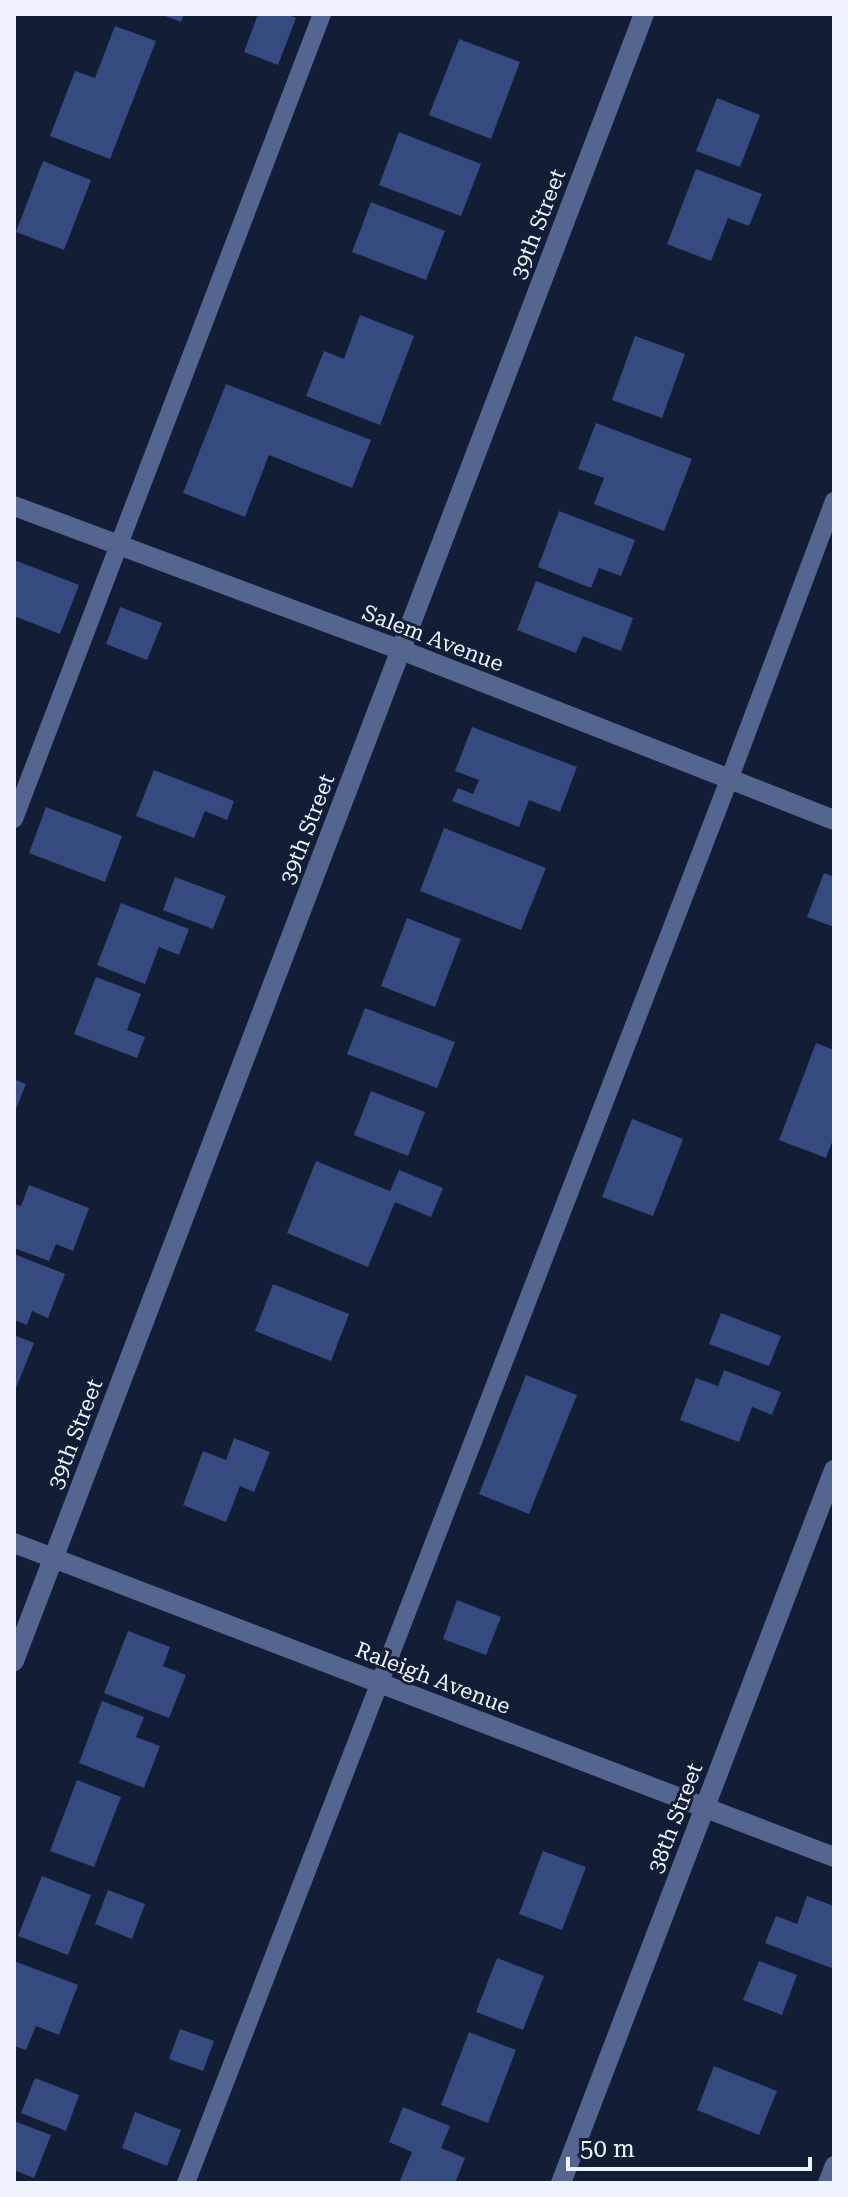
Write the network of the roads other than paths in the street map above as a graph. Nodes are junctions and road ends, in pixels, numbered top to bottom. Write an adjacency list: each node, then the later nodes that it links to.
1 (322, 14): 5 (lane)
2 (644, 14): 6 (street, 39th Street)
3 (834, 501): 7 (lane)
4 (14, 506): 5 (street, Salem Avenue)
5 (118, 546): 6 (street, Salem Avenue); 8 (lane)
6 (401, 650): 7 (street, Salem Avenue); 12 (street, 39th Street)
7 (729, 780): 9 (street, Salem Avenue); 14 (lane)
8 (14, 819)
9 (834, 820)
10 (834, 1470): 15 (street, 38th Street)
11 (14, 1543): 12 (street, Raleigh Avenue)
12 (54, 1558): 13 (street, 39th Street); 14 (street, Raleigh Avenue)
13 (14, 1661)
14 (380, 1683): 15 (street, Raleigh Avenue); 18 (lane)
15 (704, 1808): 16 (street, Raleigh Avenue); 19 (street, 38th Street)
16 (834, 1857)
17 (834, 2165): 20 (lane)
18 (186, 2183)
19 (561, 2183)
20 (827, 2183)

